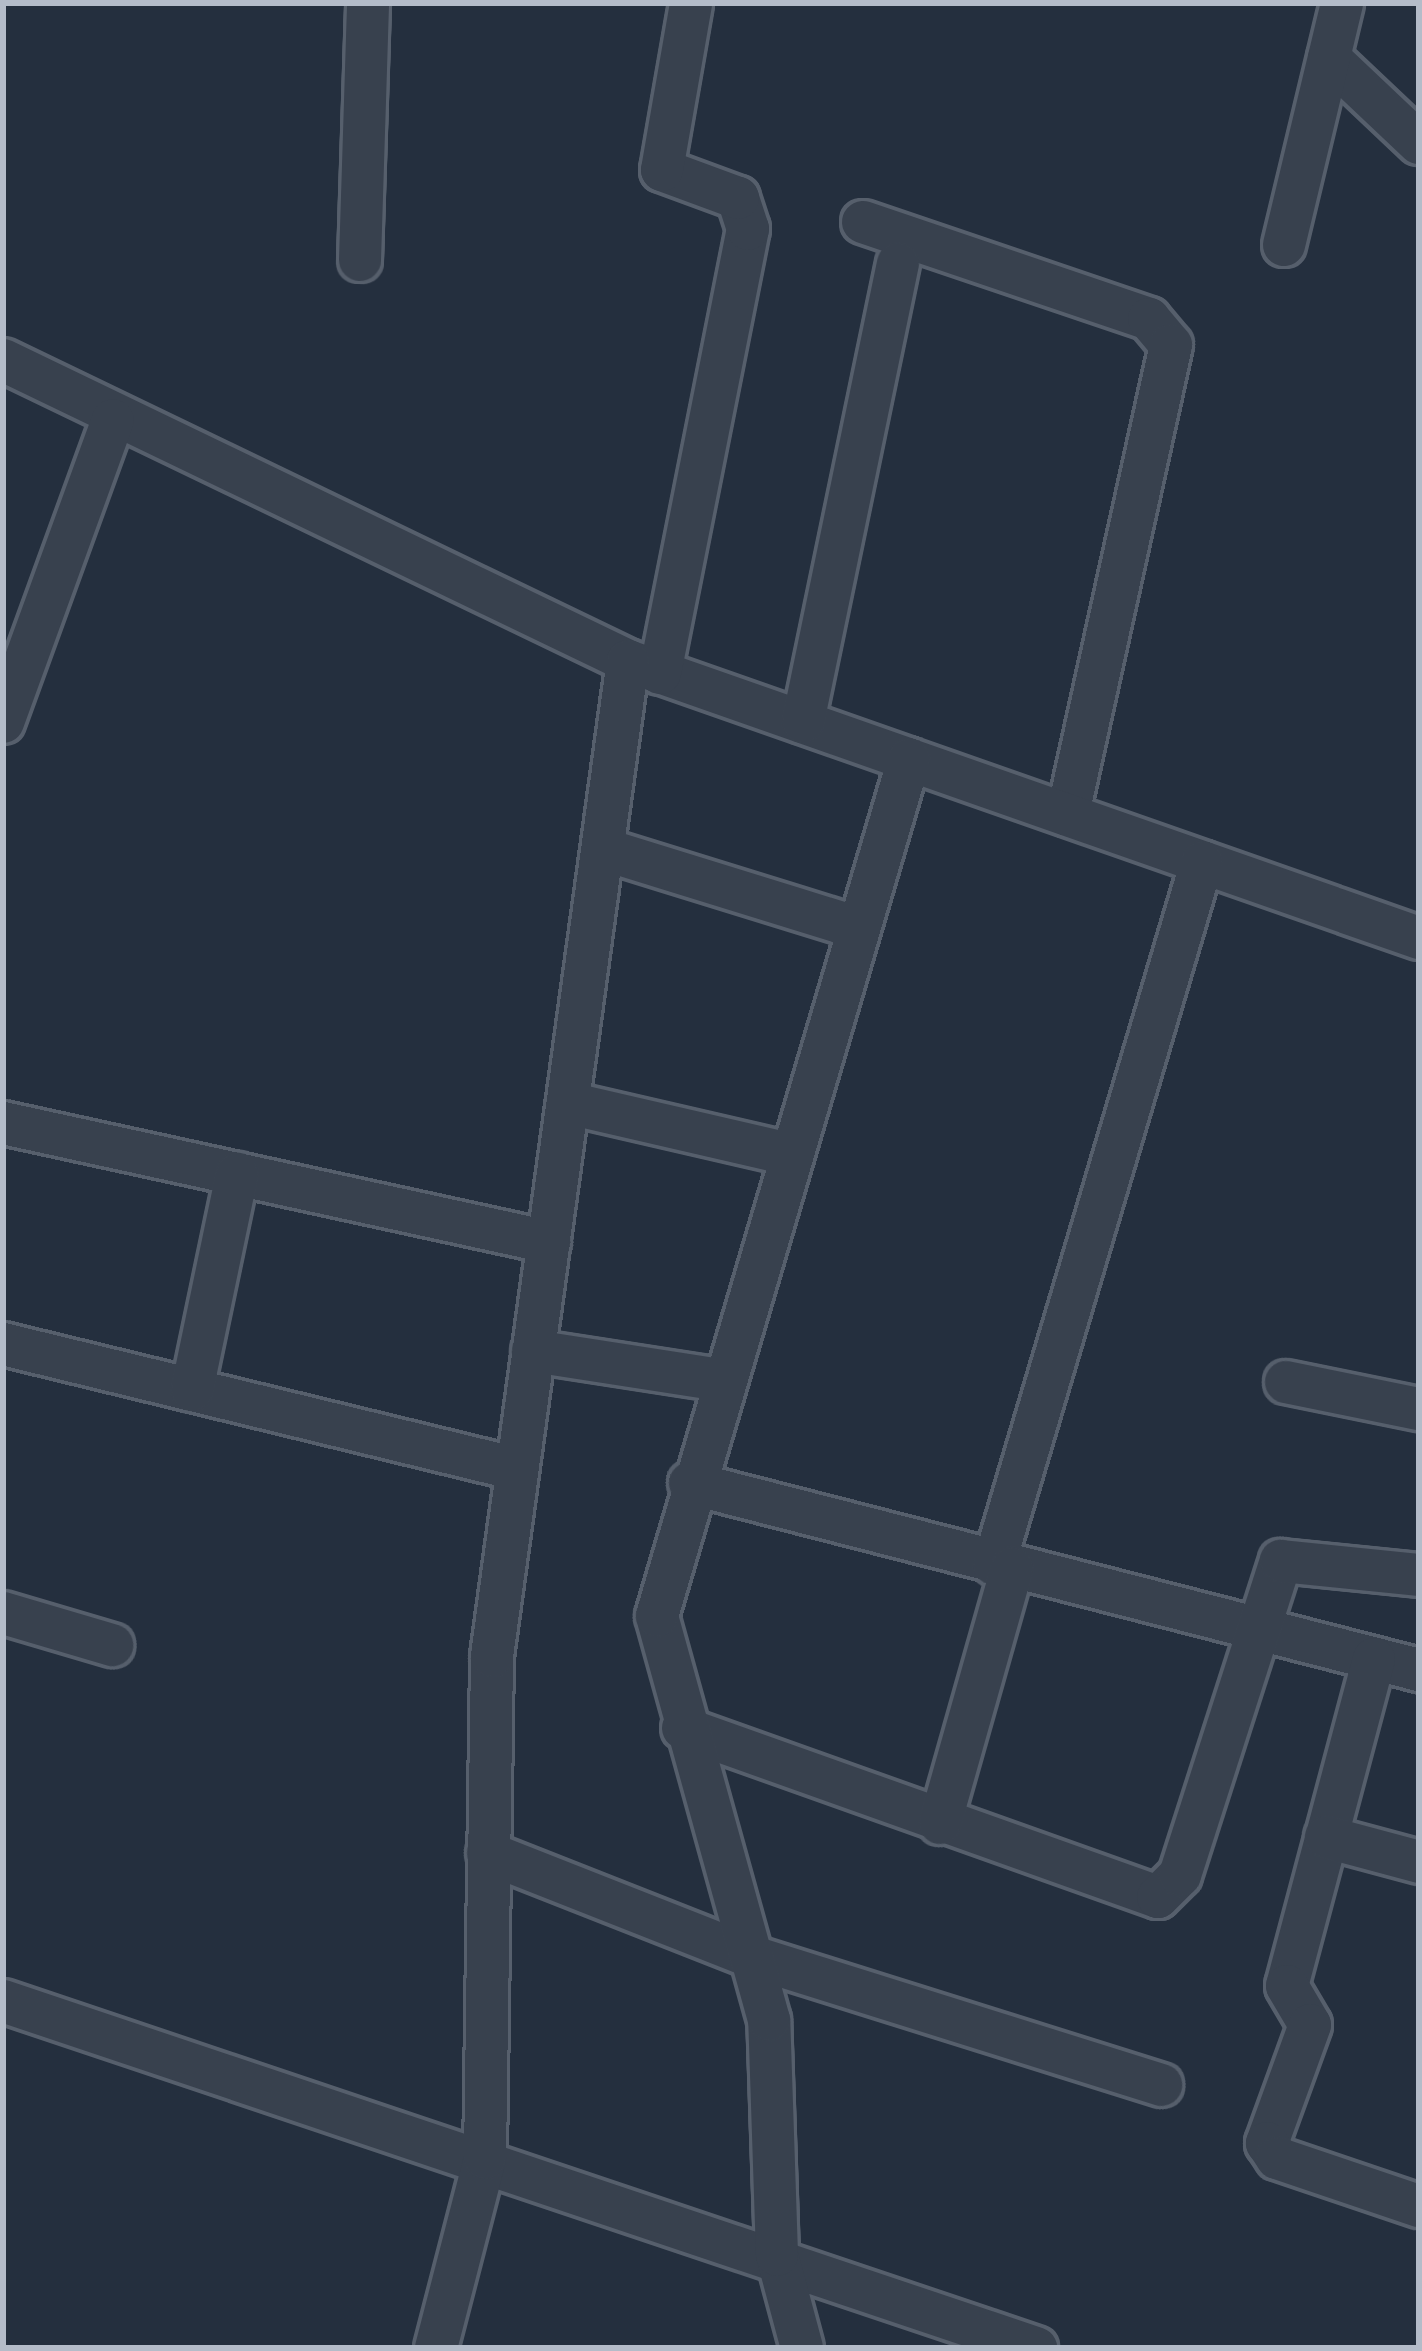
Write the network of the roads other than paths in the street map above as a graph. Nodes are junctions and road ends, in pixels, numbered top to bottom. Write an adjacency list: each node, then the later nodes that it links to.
1 (368, 3): 8 (street)
2 (691, 3): 12 (street)
3 (1342, 3): 4 (street)
4 (1329, 58): 5 (street); 7 (street)
5 (1419, 143)
6 (862, 222): 16 (street)
7 (1284, 244)
8 (360, 260)
9 (898, 264): 14 (street)
10 (6, 367): 11 (street)
11 (113, 420): 12 (street); 13 (street)
12 (644, 667): 14 (street); 17 (street)
13 (3, 722)
14 (803, 722): 15 (street)
15 (909, 759): 16 (street); 19 (street)
16 (1068, 815): 18 (street)
17 (603, 848): 19 (street); 21 (street)
18 (1202, 862): 20 (street); 34 (street)
19 (858, 928): 23 (street)
20 (1419, 938)
21 (568, 1103): 23 (street); 25 (street)
22 (3, 1123): 24 (street)
23 (789, 1154): 28 (street)
24 (237, 1174): 25 (street); 30 (street)
25 (548, 1242): 27 (street)
26 (3, 1344): 30 (street)
27 (533, 1351): 28 (street); 32 (street)
28 (721, 1380): 33 (street)
29 (1286, 1382): 31 (street)
30 (192, 1390): 32 (street)
31 (1419, 1408)
32 (517, 1468): 44 (street)
33 (690, 1483): 34 (street); 41 (street)
34 (1003, 1566): 37 (street); 42 (street)
35 (1419, 1575): 37 (street)
36 (3, 1613): 38 (street)
37 (1252, 1632): 39 (street); 42 (street)
38 (112, 1645)
39 (1374, 1659): 40 (street); 43 (street)
40 (1419, 1670)
41 (683, 1728): 42 (street); 46 (street)
42 (940, 1823)
43 (1326, 1837): 45 (street); 50 (street)
44 (488, 1853): 46 (street); 49 (street)
45 (1419, 1862)
46 (750, 1956): 48 (street); 51 (street)
47 (3, 2001): 49 (street)
48 (1161, 2085)
49 (485, 2158): 51 (street); 52 (street)
50 (1419, 2206)
51 (777, 2255): 53 (street); 54 (street)
52 (436, 2348)
53 (802, 2348)
54 (1036, 2348)

